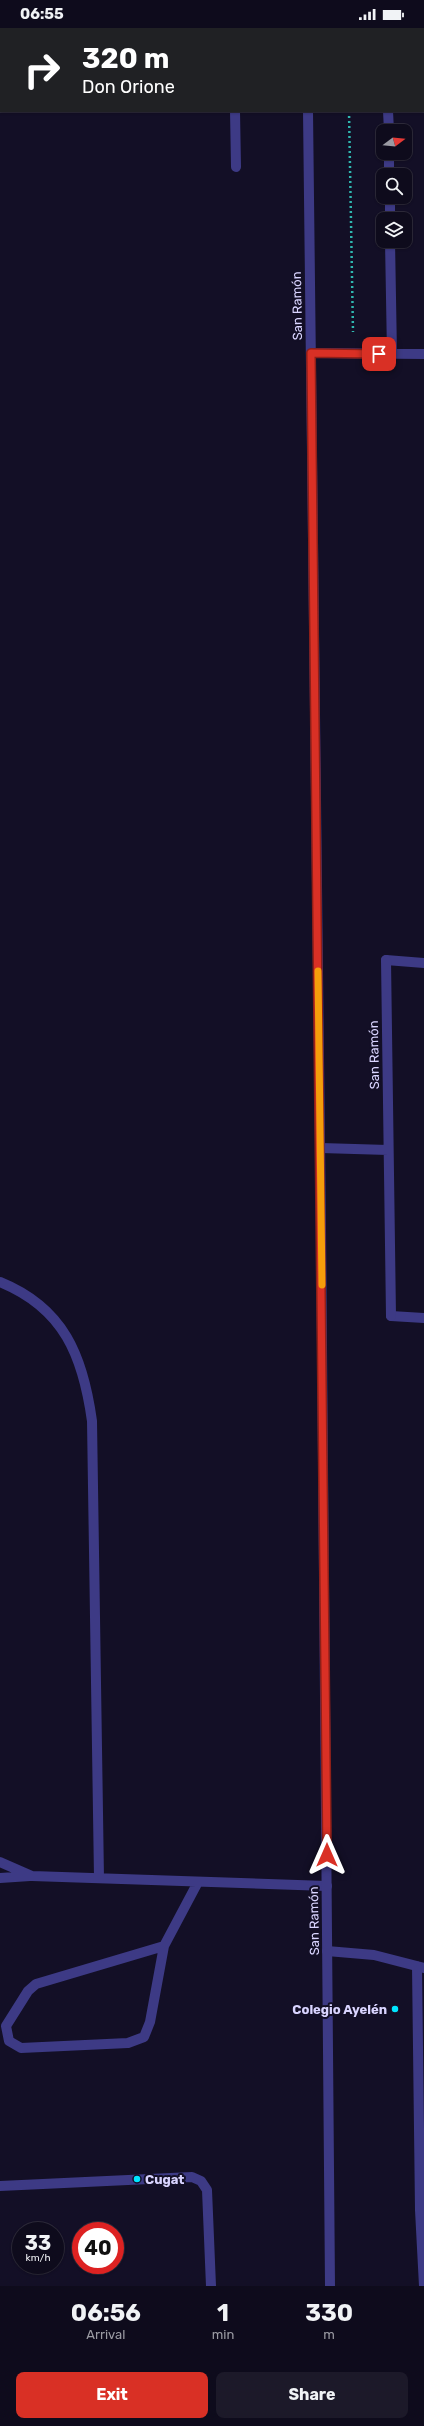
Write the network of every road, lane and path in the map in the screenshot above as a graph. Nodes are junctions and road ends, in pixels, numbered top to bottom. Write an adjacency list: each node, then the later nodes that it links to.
1 (235, 112): 6 (street)
2 (308, 112): 8 (street, San Ramón)
3 (349, 112): 9 (path)
4 (388, 112): 5 (street)
5 (388, 124)
6 (236, 167)
7 (390, 248): 10 (street)
8 (311, 353): 9 (street); 13 (street, San Ramón)
9 (353, 354): 10 (street)
10 (392, 354): 11 (street)
11 (424, 354)
12 (424, 962): 14 (street, San Ramón)
13 (321, 1148): 14 (street); 22 (street, San Ramón)
14 (388, 1150): 16 (street, San Ramón)
15 (0, 1282): 20 (street)
16 (424, 1318)
17 (0, 1862): 18 (street)
18 (32, 1876): 19 (street); 20 (street)
19 (0, 1878)
20 (99, 1878): 21 (street)
21 (198, 1882): 22 (street); 23 (street)
22 (327, 1886): 24 (street, San Ramón)
23 (164, 1946): 23 (street)
24 (328, 1951): 25 (street); 28 (street, San Ramón)
25 (421, 1967): 29 (street)
26 (0, 2186): 27 (street)
27 (211, 2286)
28 (330, 2286)
29 (424, 2286)

